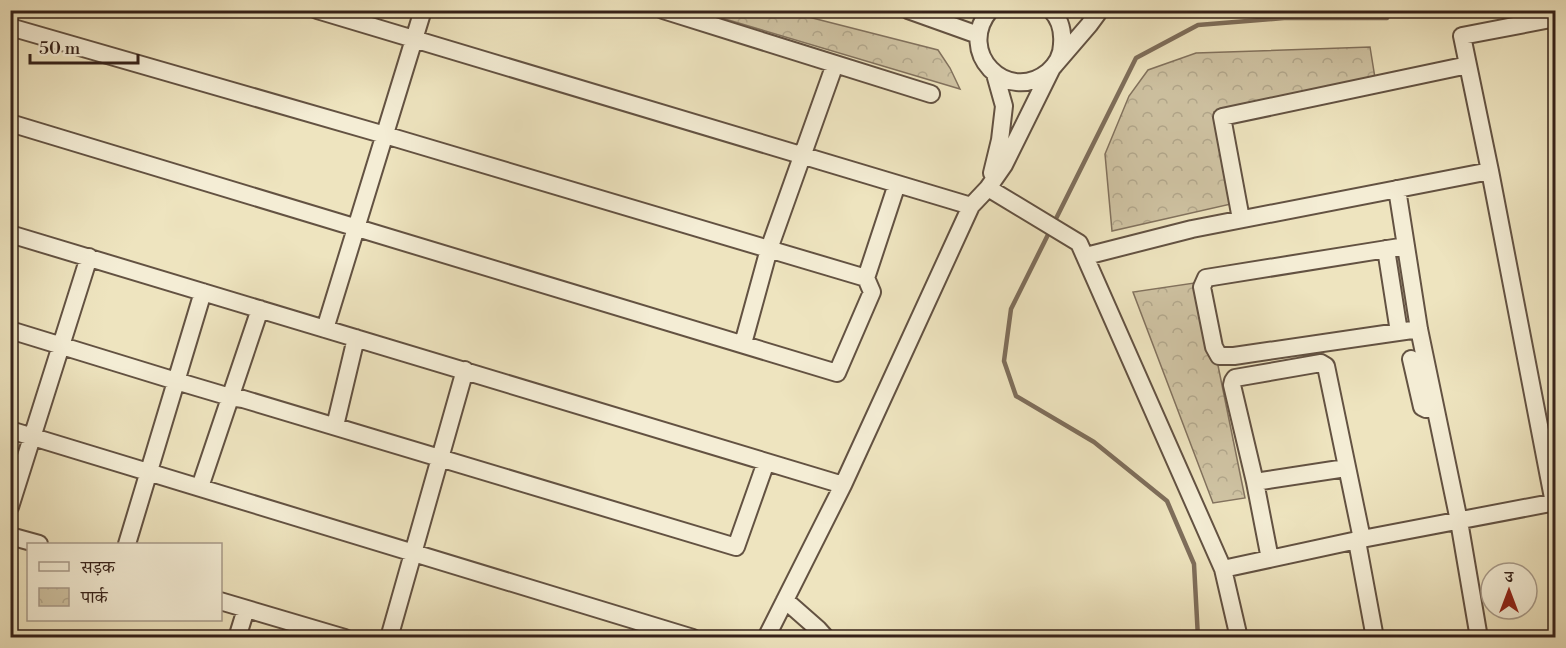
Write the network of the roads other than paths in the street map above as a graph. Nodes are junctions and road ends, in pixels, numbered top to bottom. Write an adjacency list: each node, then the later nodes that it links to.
1 (317, 10): 11 (street)
2 (423, 10): 11 (street)
3 (663, 10): 12 (street)
4 (908, 10): 10 (street)
5 (990, 10): 10 (street)
6 (1050, 10): 14 (street)
7 (1100, 10): 14 (street)
8 (1556, 18): 13 (street)
9 (10, 27): 18 (street)
10 (978, 35): 15 (street)
11 (414, 40): 18 (street); 19 (street)
12 (835, 64): 16 (street); 19 (street)
13 (1468, 65): 20 (street); 25 (street)
14 (1052, 68): 15 (street); 22 (street)
15 (995, 74): 22 (street)
16 (931, 94)
17 (10, 123): 26 (street)
18 (385, 135): 26 (street); 29 (street)
19 (802, 156): 21 (street); 29 (street)
20 (1490, 171): 23 (street); 58 (street)
21 (898, 185): 24 (street); 33 (street)
22 (988, 188): 24 (street); 31 (street)
23 (1396, 189): 25 (street); 28 (street)
24 (971, 206): 56 (street)
25 (1241, 219): 31 (street)
26 (356, 227): 36 (street); 41 (street)
27 (10, 234): 32 (street)
28 (1406, 246): 30 (street); 37 (street)
29 (769, 249): 33 (street); 41 (street)
30 (1386, 249): 39 (street); 39 (street)
31 (1086, 256): 67 (street)
32 (89, 257): 34 (street); 42 (street)
33 (866, 279): 41 (street)
34 (203, 292): 35 (street); 45 (street)
35 (260, 309): 36 (street); 46 (street)
36 (325, 329): 40 (street)
37 (1419, 329): 39 (street); 47 (street)
38 (10, 330): 42 (street)
39 (1399, 332)
40 (356, 338): 44 (street); 48 (street)
41 (746, 345)
42 (61, 346): 45 (street); 50 (street)
43 (1411, 359): 47 (street)
44 (465, 370): 51 (street); 52 (street)
45 (176, 381): 46 (street); 54 (street)
46 (230, 397): 48 (street); 57 (street)
47 (1436, 408): 60 (street)
48 (335, 426): 51 (street)
49 (10, 430): 50 (street)
50 (33, 436): 54 (street); 59 (street)
51 (440, 458): 52 (street); 65 (street)
52 (766, 462): 56 (street)
53 (1346, 468): 55 (street); 55 (street); 62 (street)
54 (149, 471): 57 (street); 64 (street)
55 (1255, 482): 66 (street)
56 (843, 485): 68 (street)
57 (200, 487): 65 (street)
58 (1555, 503): 60 (street)
59 (10, 507)
60 (1459, 521): 62 (street); 79 (street)
61 (10, 536): 63 (street)
62 (1360, 540): 66 (street); 78 (street)
63 (35, 543)
64 (127, 543)
65 (414, 551): 73 (street); 74 (street)
66 (1270, 559): 67 (street)
67 (1223, 569): 77 (street)
68 (785, 600): 75 (street); 76 (street)
69 (222, 602): 70 (street)
70 (246, 609): 71 (street); 72 (street)
71 (237, 638)
72 (345, 638)
73 (389, 638)
74 (693, 638)
75 (766, 638)
76 (826, 638)
77 (1239, 638)
78 (1375, 638)
79 (1479, 638)

